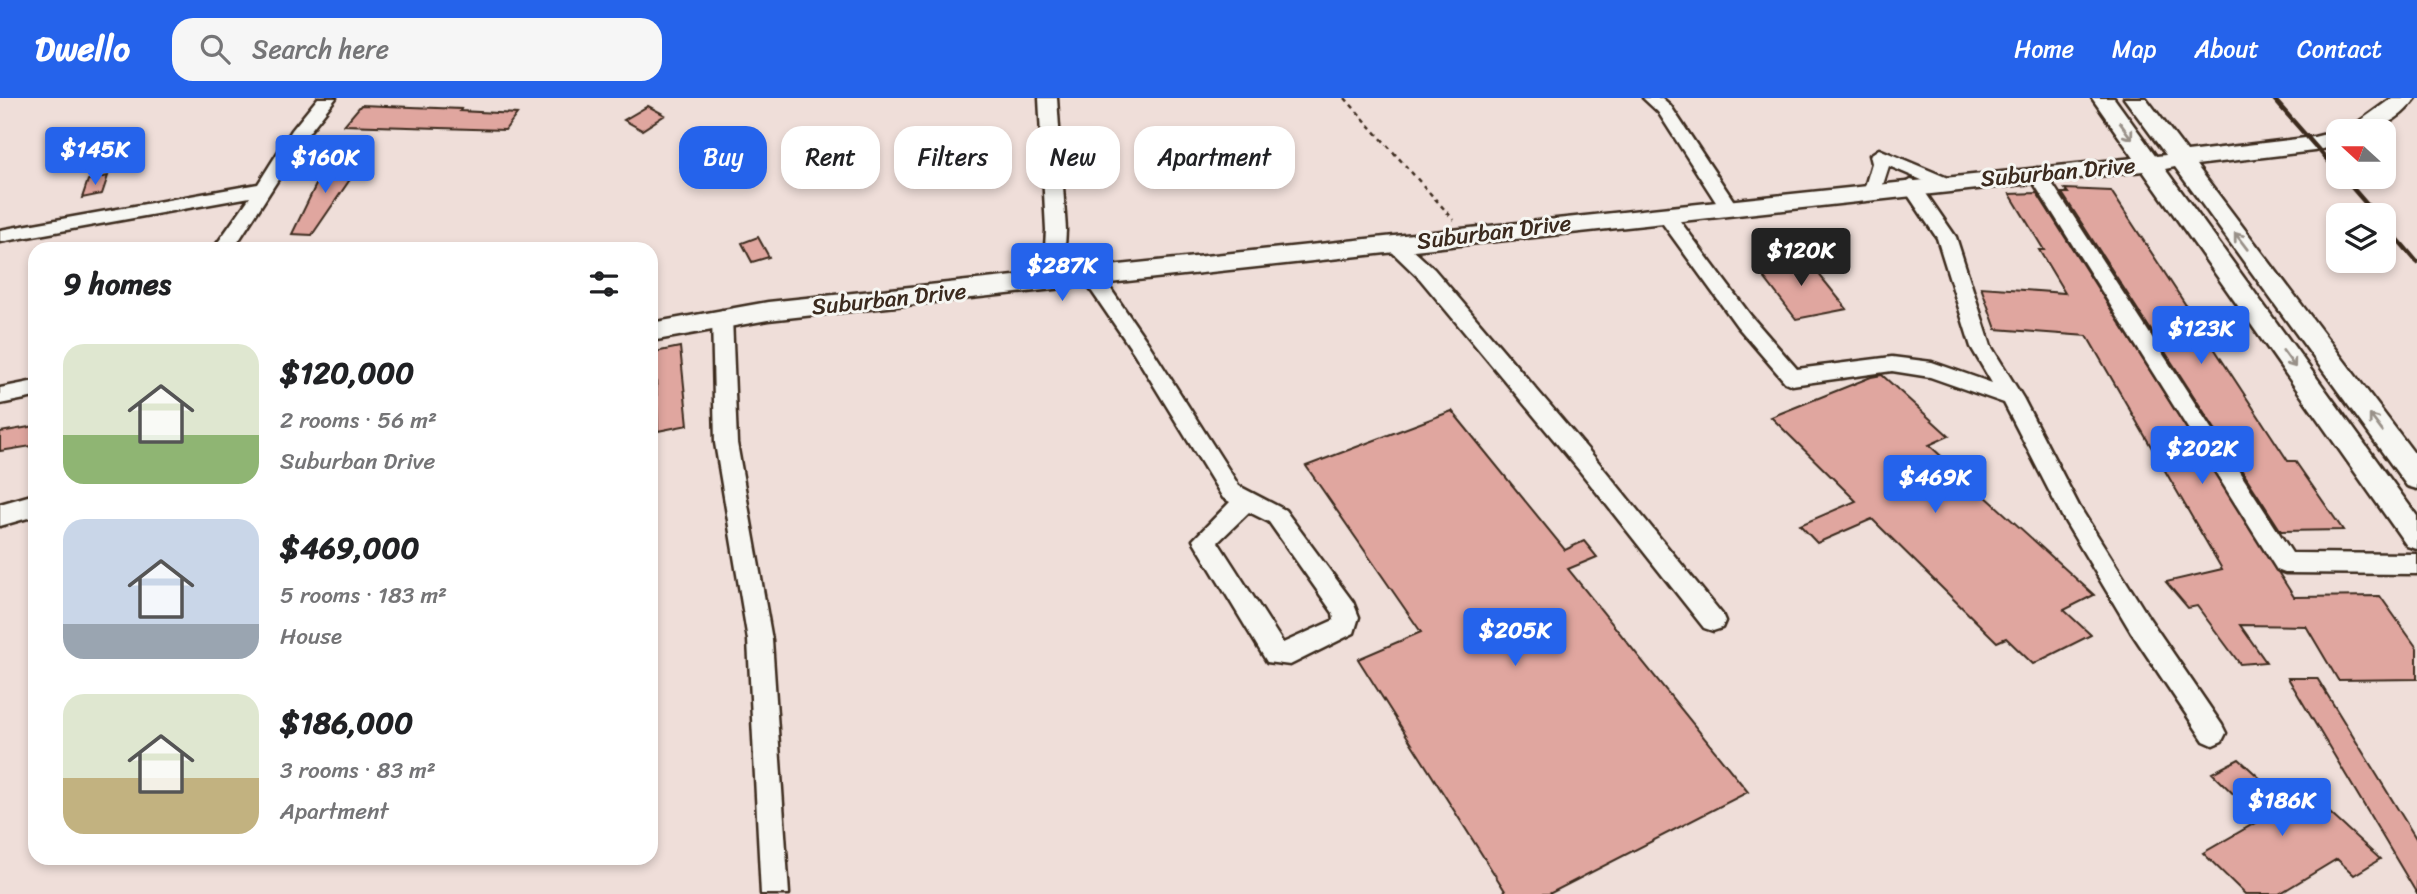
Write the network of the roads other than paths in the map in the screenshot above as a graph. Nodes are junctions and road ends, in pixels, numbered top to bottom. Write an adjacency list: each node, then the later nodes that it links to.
1 (327, 98): 14 (street)
2 (1048, 98): 22 (street)
3 (1652, 98): 16 (street)
4 (2102, 98): 10 (main road, one-way to 10)
5 (2135, 98): 9 (main road)
6 (2405, 98): 7 (main road)
7 (2379, 119)
8 (2326, 141): 9 (main road, Suburban Drive)
9 (2181, 160): 10 (main road, Suburban Drive); 28 (main road, one-way to 9)
10 (2150, 164): 11 (main road, Suburban Drive); 32 (main road, one-way to 32)
11 (2037, 174): 12 (main road, Suburban Drive); 33 (street)
12 (1944, 183): 13 (main road, Suburban Drive); 15 (street)
13 (1911, 187): 15 (main road, Suburban Drive); 27 (street)
14 (263, 189): 18 (street); 19 (street)
15 (1873, 190): 16 (main road, Suburban Drive)
16 (1728, 206): 17 (main road, Suburban Drive)
17 (1664, 213): 20 (main road, Suburban Drive); 27 (street)
18 (0, 236)
19 (228, 242)
20 (1394, 243): 21 (main road, Suburban Drive); 34 (street)
21 (1092, 277): 22 (main road, Suburban Drive); 29 (street)
22 (1053, 281): 23 (main road, Suburban Drive)
23 (722, 317): 24 (main road, Suburban Drive); 36 (street)
24 (658, 331)
25 (28, 390): 26 (street)
26 (0, 396)
27 (2011, 398): 35 (street)
28 (2417, 478)
29 (1244, 502): 29 (street)
30 (28, 507): 31 (main road)
31 (0, 515)
32 (2417, 538)
33 (2417, 564)
34 (1713, 621)
35 (2213, 733)
36 (775, 894)

